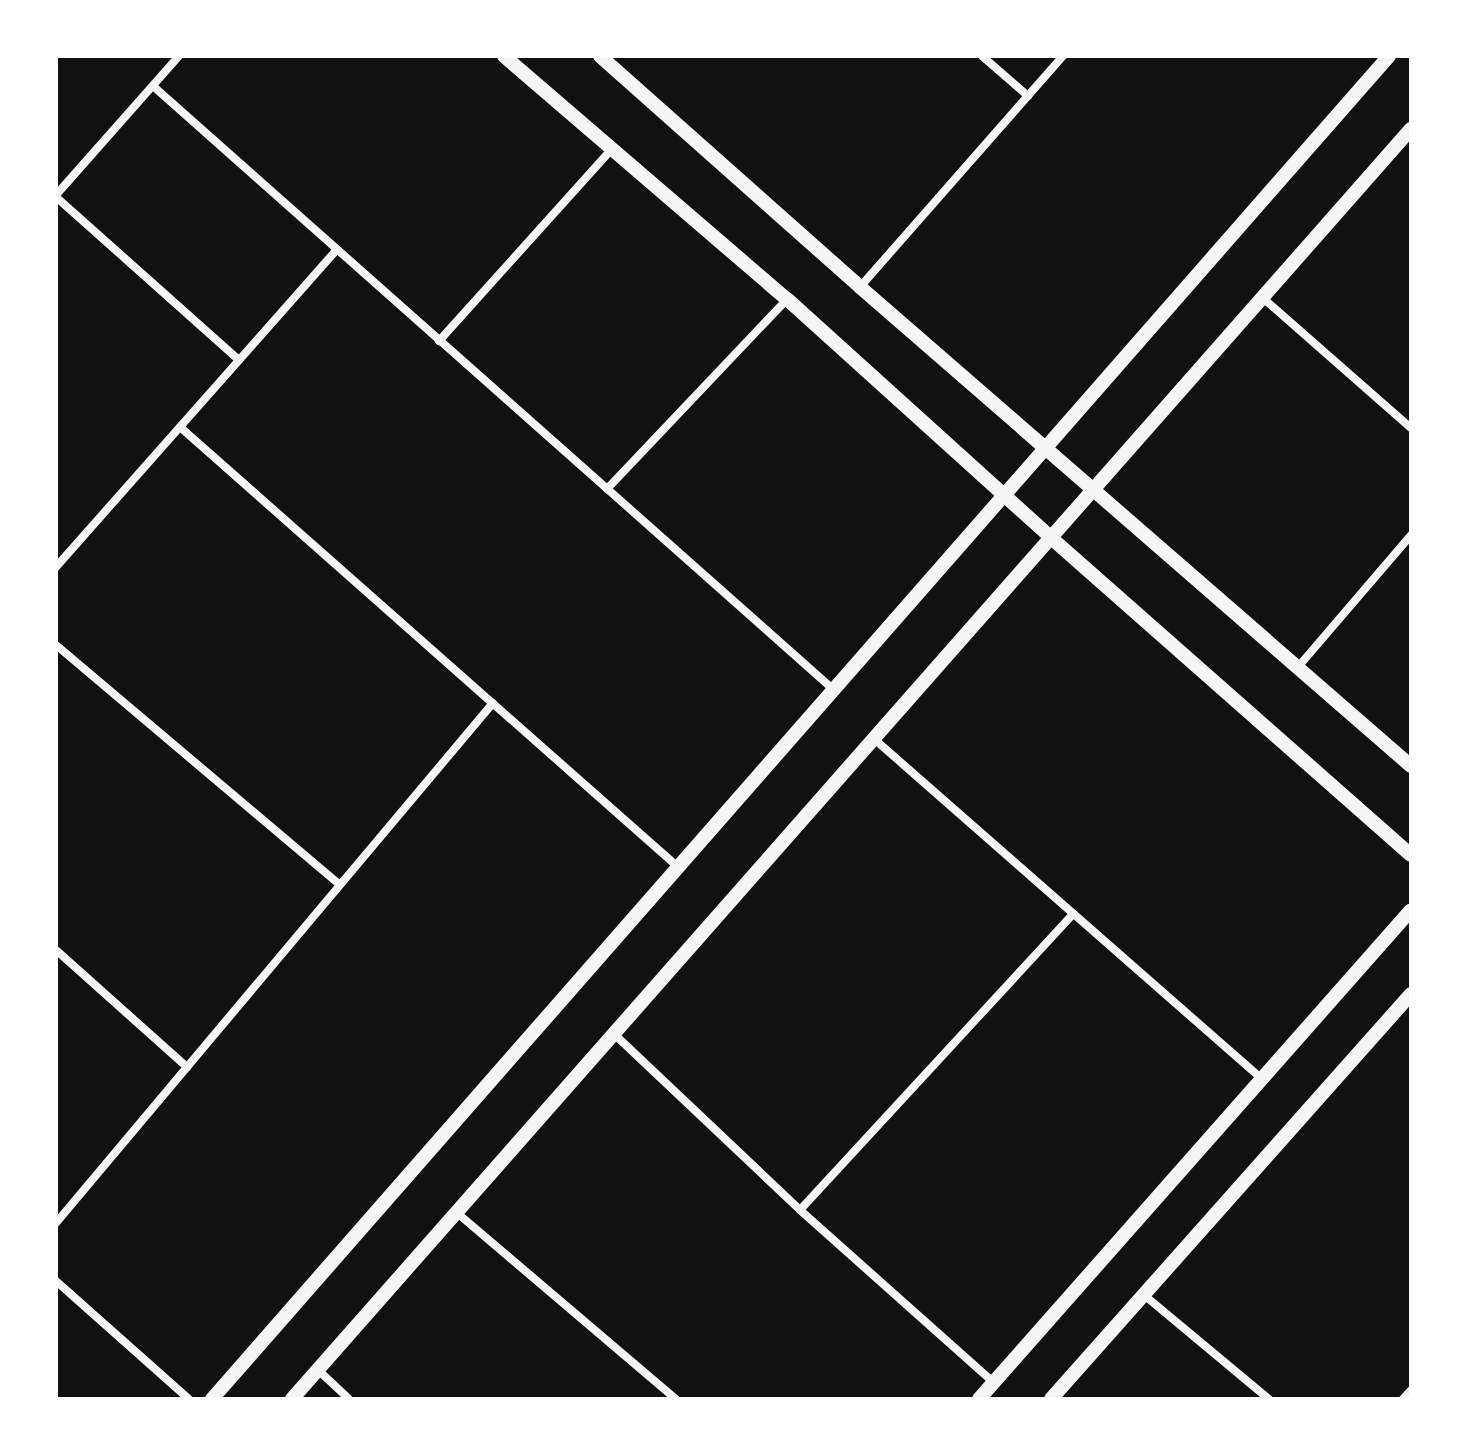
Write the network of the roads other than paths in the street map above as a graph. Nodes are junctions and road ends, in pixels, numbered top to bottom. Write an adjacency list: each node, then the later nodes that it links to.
1 (179, 56): 7 (street)
2 (504, 56): 10 (street)
3 (600, 56): 13 (street)
4 (982, 56): 8 (street)
5 (1063, 56): 8 (street)
6 (1389, 56): 20 (street)
7 (153, 86): 11 (street); 12 (street)
8 (1028, 96): 13 (street)
9 (1411, 129): 15 (street)
10 (612, 149): 14 (street); 16 (street)
11 (56, 196): 17 (street)
12 (337, 249): 16 (street); 17 (street)
13 (860, 287): 20 (street)
14 (787, 299): 21 (street); 23 (street)
15 (1264, 299): 19 (street); 22 (street)
16 (439, 341): 21 (street)
17 (239, 360): 18 (street)
18 (180, 427): 26 (street); 30 (street)
19 (1411, 428)
20 (1045, 449): 22 (street); 23 (street)
21 (607, 489): 29 (street)
22 (1090, 489): 25 (street); 28 (street)
23 (1004, 495): 25 (street); 29 (street)
24 (1411, 535): 28 (street)
25 (1049, 536): 31 (street); 33 (street)
26 (56, 567)
27 (56, 645): 35 (street)
28 (1298, 667): 32 (street)
29 (833, 689): 34 (street)
30 (493, 703): 34 (street); 35 (street)
31 (872, 738): 37 (street); 40 (street)
32 (1411, 766)
33 (1411, 855)
34 (678, 867): 52 (street)
35 (339, 884): 41 (street)
36 (1411, 910): 42 (street)
37 (1073, 914): 42 (street); 43 (street)
38 (56, 950): 41 (street)
39 (1411, 994): 47 (street)
40 (613, 1033): 43 (street); 44 (street)
41 (187, 1067): 45 (street)
42 (1262, 1079): 49 (street)
43 (800, 1210): 49 (street)
44 (456, 1212): 48 (street); 55 (street)
45 (56, 1223)
46 (56, 1281): 51 (street)
47 (1144, 1295): 57 (street); 58 (street)
48 (318, 1370): 53 (street); 54 (street)
49 (993, 1382): 56 (street)
50 (1411, 1390): 59 (street)
51 (189, 1399)
52 (212, 1399)
53 (292, 1399)
54 (349, 1399)
55 (676, 1399)
56 (979, 1399)
57 (1051, 1399)
58 (1269, 1399)
59 (1403, 1399)

